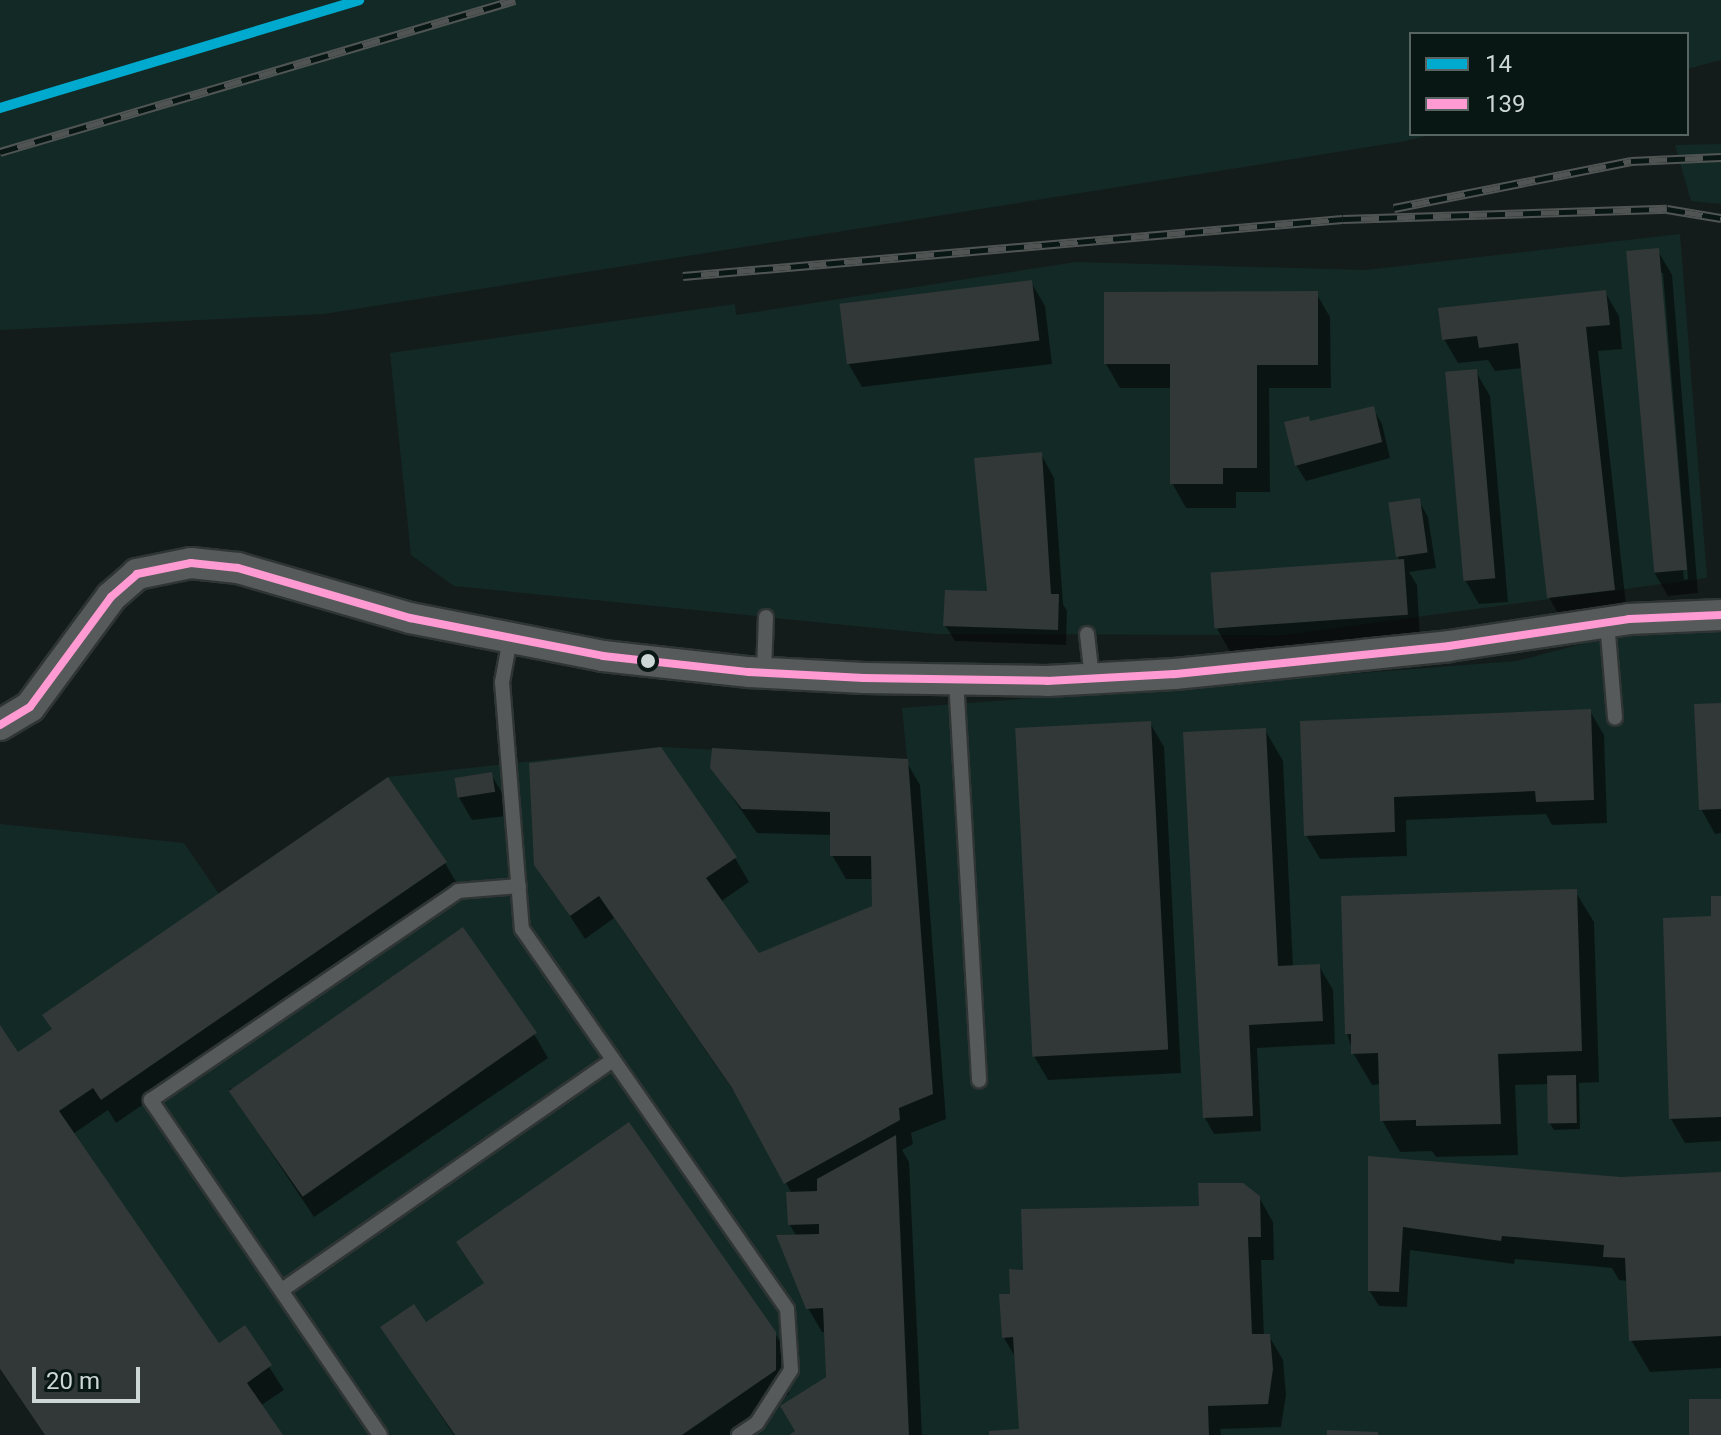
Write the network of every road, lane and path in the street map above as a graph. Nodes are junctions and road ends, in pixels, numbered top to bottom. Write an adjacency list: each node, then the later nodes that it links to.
1 (1721, 615): 3 (street)
2 (766, 617): 6 (lane)
3 (1607, 622): 7 (street); 9 (lane)
4 (1087, 634): 7 (lane)
5 (510, 639): 6 (street); 10 (street); 11 (lane)
6 (764, 673): 8 (street)
7 (1092, 678): 8 (street)
8 (956, 679): 13 (lane)
9 (1615, 718)
10 (0, 725)
11 (519, 886): 12 (lane); 14 (lane)
12 (613, 1060): 14 (lane); 16 (lane)
13 (979, 1080)
14 (282, 1290): 15 (lane)
15 (380, 1435)
16 (739, 1435)

